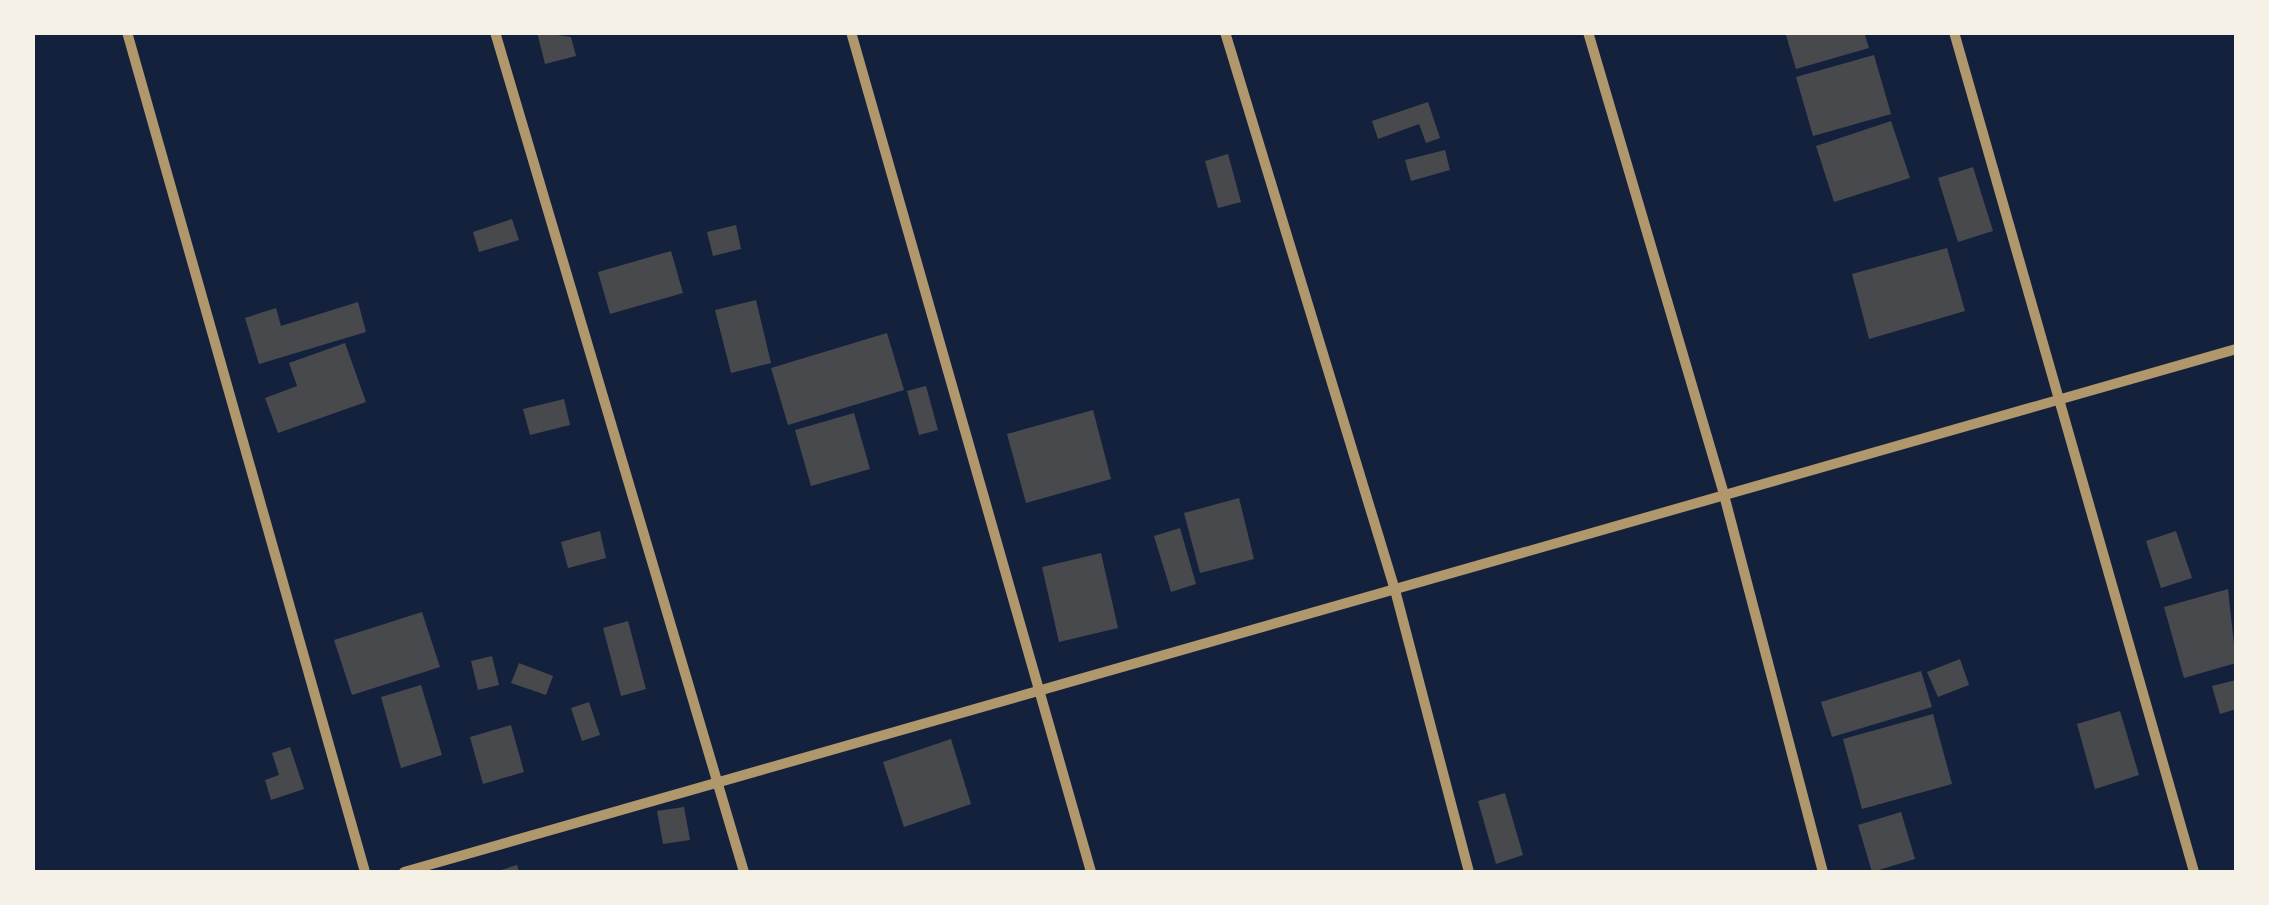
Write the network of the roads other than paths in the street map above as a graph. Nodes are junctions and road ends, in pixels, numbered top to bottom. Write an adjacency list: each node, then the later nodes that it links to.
1 (128, 32): 13 (street)
2 (495, 32): 12 (street)
3 (851, 32): 11 (street)
4 (1225, 32): 10 (street)
5 (1588, 32): 9 (street)
6 (1954, 32): 8 (street)
7 (2236, 349): 8 (street)
8 (2057, 400): 9 (street); 19 (street)
9 (1724, 495): 10 (street); 18 (street)
10 (1395, 590): 11 (street); 17 (street)
11 (1040, 691): 12 (street); 16 (street)
12 (719, 782): 14 (street); 15 (street)
13 (366, 872)
14 (404, 872)
15 (744, 872)
16 (1091, 872)
17 (1468, 872)
18 (1823, 872)
19 (2194, 872)

